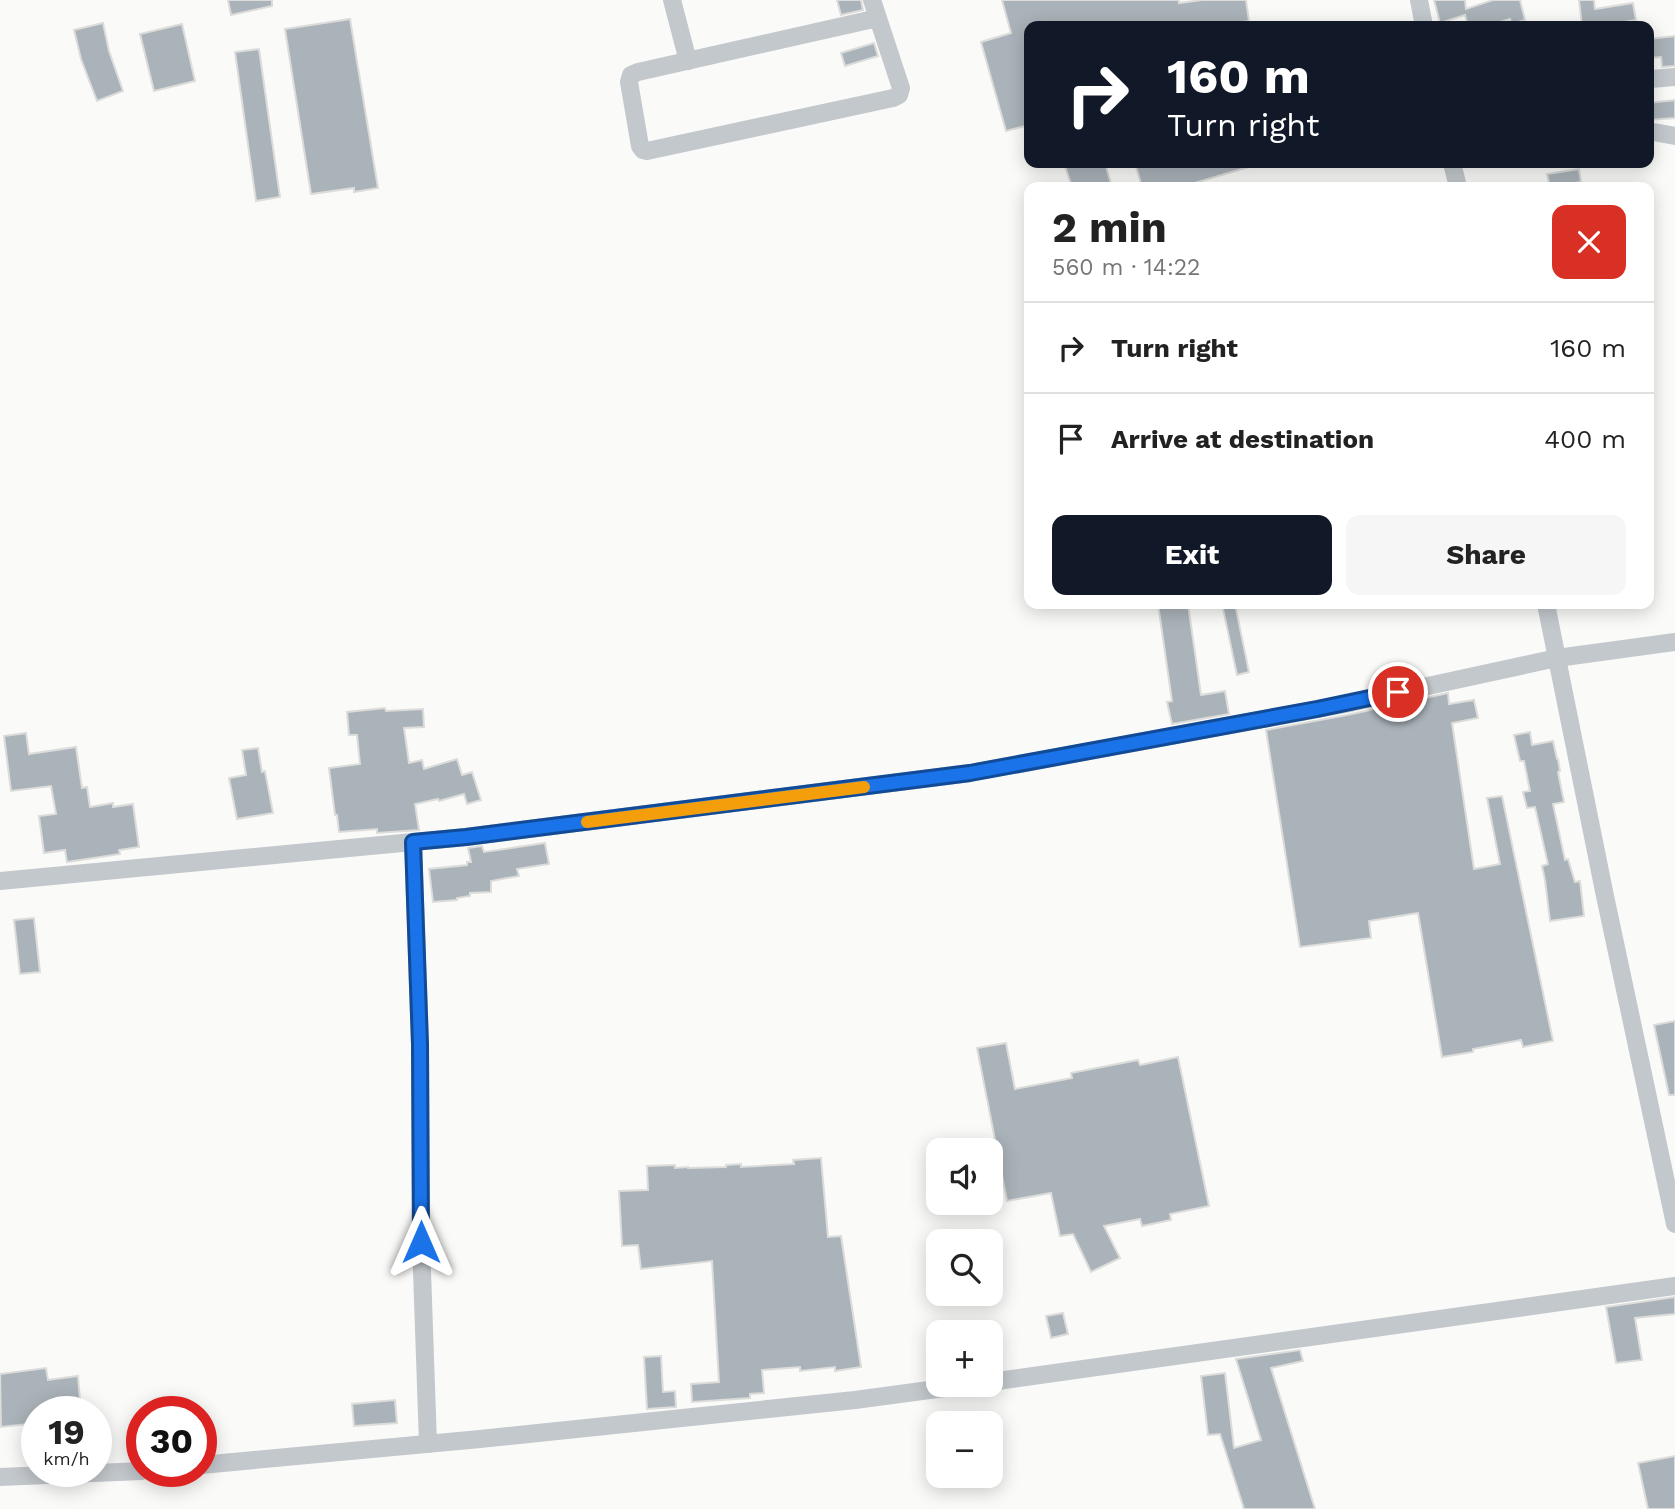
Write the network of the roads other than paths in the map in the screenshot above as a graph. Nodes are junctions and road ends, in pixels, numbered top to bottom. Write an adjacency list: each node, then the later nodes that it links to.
1 (672, 0): 6 (street)
2 (872, 0): 4 (street)
3 (1419, 0): 5 (street)
4 (877, 18): 6 (street); 6 (street)
5 (1423, 21)
6 (688, 61)
7 (1675, 77): 8 (street)
8 (1654, 79)
9 (1654, 132): 10 (street)
10 (1675, 136)
11 (1547, 609): 13 (street)
12 (1675, 642): 13 (street)
13 (1557, 658): 14 (street); 16 (street)
14 (413, 842): 15 (street); 20 (street)
15 (0, 881)
16 (1675, 1224)
17 (1675, 1286): 18 (street)
18 (1003, 1380)
19 (926, 1390): 20 (street)
20 (428, 1444): 21 (street)
21 (217, 1464)
22 (126, 1472): 23 (street)
23 (0, 1477)

